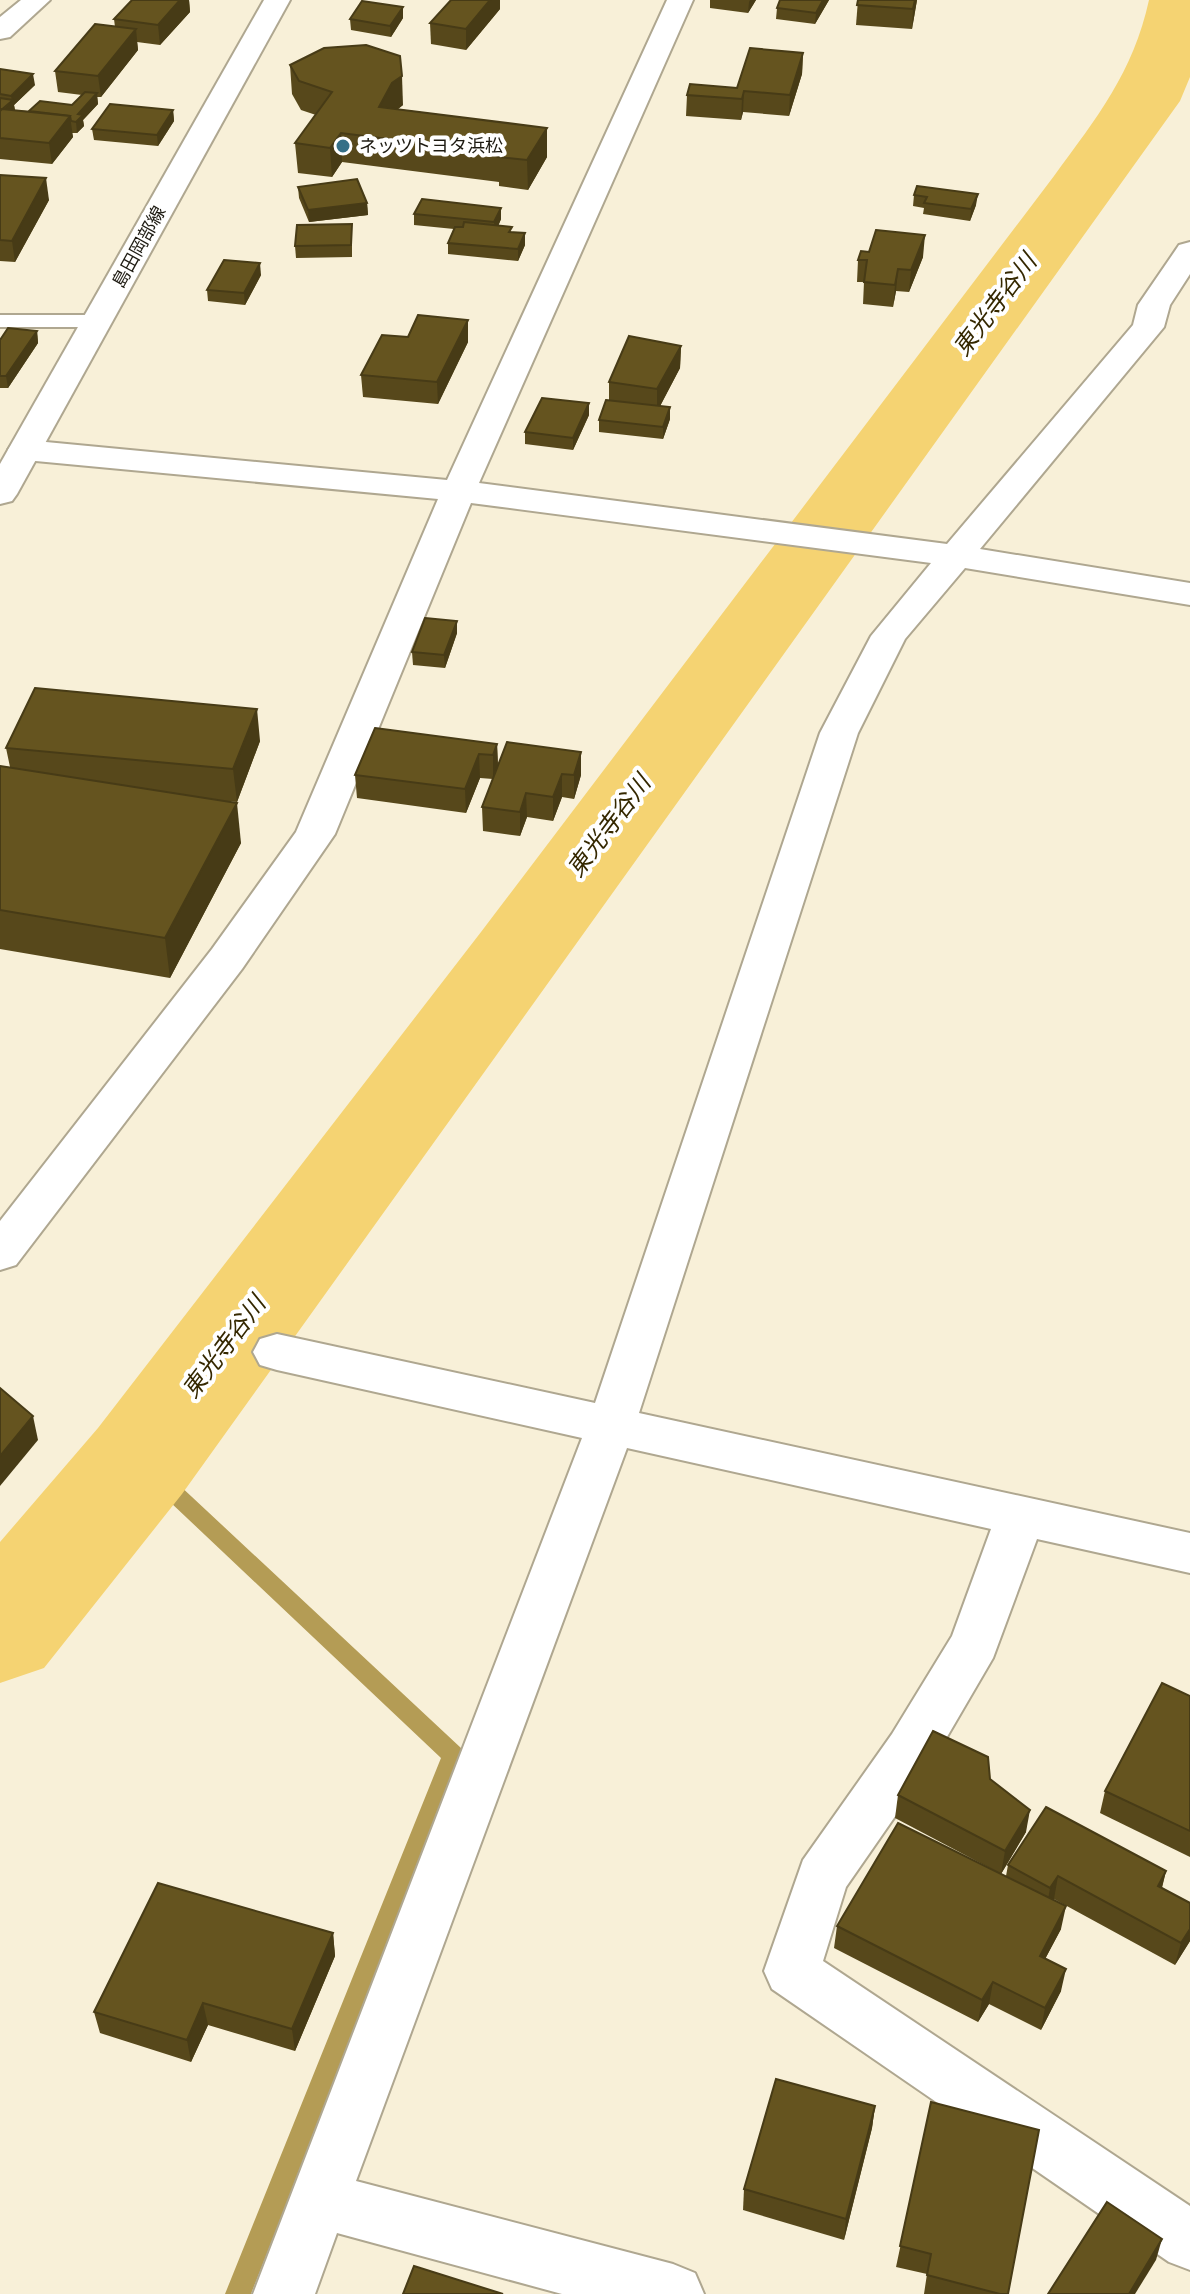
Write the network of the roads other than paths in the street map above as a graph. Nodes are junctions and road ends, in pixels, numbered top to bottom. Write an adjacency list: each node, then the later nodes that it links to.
1 (37, 0): 4 (street)
2 (277, 0): 7 (street, 島田岡部線)
3 (680, 0): 9 (street)
4 (0, 31)
5 (1190, 251): 11 (street)
6 (0, 321): 7 (lane)
7 (97, 321): 8 (street, 島田岡部線)
8 (25, 450): 9 (street); 10 (street, 島田岡部線)
9 (459, 491): 11 (street); 13 (street)
10 (0, 494)
11 (956, 556): 12 (street); 15 (street)
12 (1190, 594)
13 (0, 1253)
14 (277, 1352): 15 (street)
15 (611, 1426): 16 (street); 18 (street)
16 (1021, 1515): 17 (street); 19 (street)
17 (1190, 1553)
18 (319, 2200): 20 (street); 21 (street)
19 (1190, 2241)
20 (284, 2294)
21 (673, 2294)

